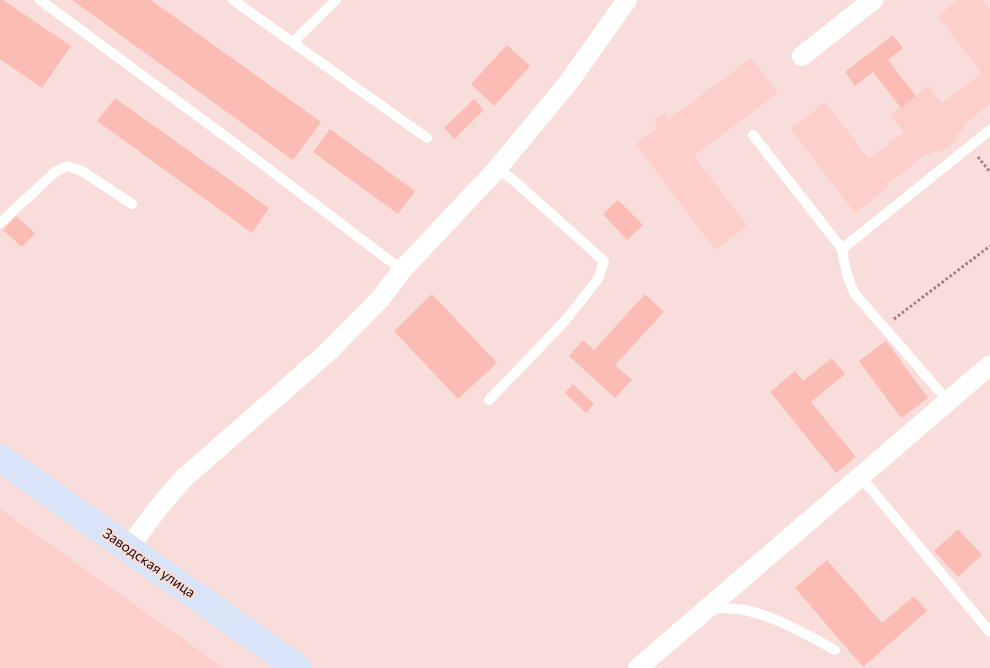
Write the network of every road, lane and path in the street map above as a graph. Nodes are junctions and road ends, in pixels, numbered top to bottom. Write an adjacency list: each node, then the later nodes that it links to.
1 (40, 0): 18 (lane)
2 (233, 0): 6 (lane)
3 (336, 0): 6 (lane)
4 (627, 0): 12 (street)
5 (873, 0): 7 (street)
6 (293, 42): 10 (lane)
7 (802, 56)
8 (990, 130): 11 (lane)
9 (753, 135): 17 (lane)
10 (428, 138)
11 (970, 146): 13 (path); 17 (lane)
12 (497, 169): 18 (street); 21 (lane)
13 (990, 172)
14 (132, 204): 15 (lane)
15 (0, 223)
16 (990, 246): 19 (path)
17 (842, 249): 19 (lane)
18 (402, 270): 25 (street)
19 (884, 327): 22 (lane)
20 (990, 365): 22 (street)
21 (489, 400)
22 (948, 401): 24 (street)
23 (0, 458): 25 (main road, Заводская улица)
24 (861, 476): 26 (street); 27 (lane)
25 (128, 549): 29 (main road, Заводская улица)
26 (708, 608): 28 (lane); 30 (street)
27 (990, 632)
28 (834, 650)
29 (298, 668)
30 (638, 668)

